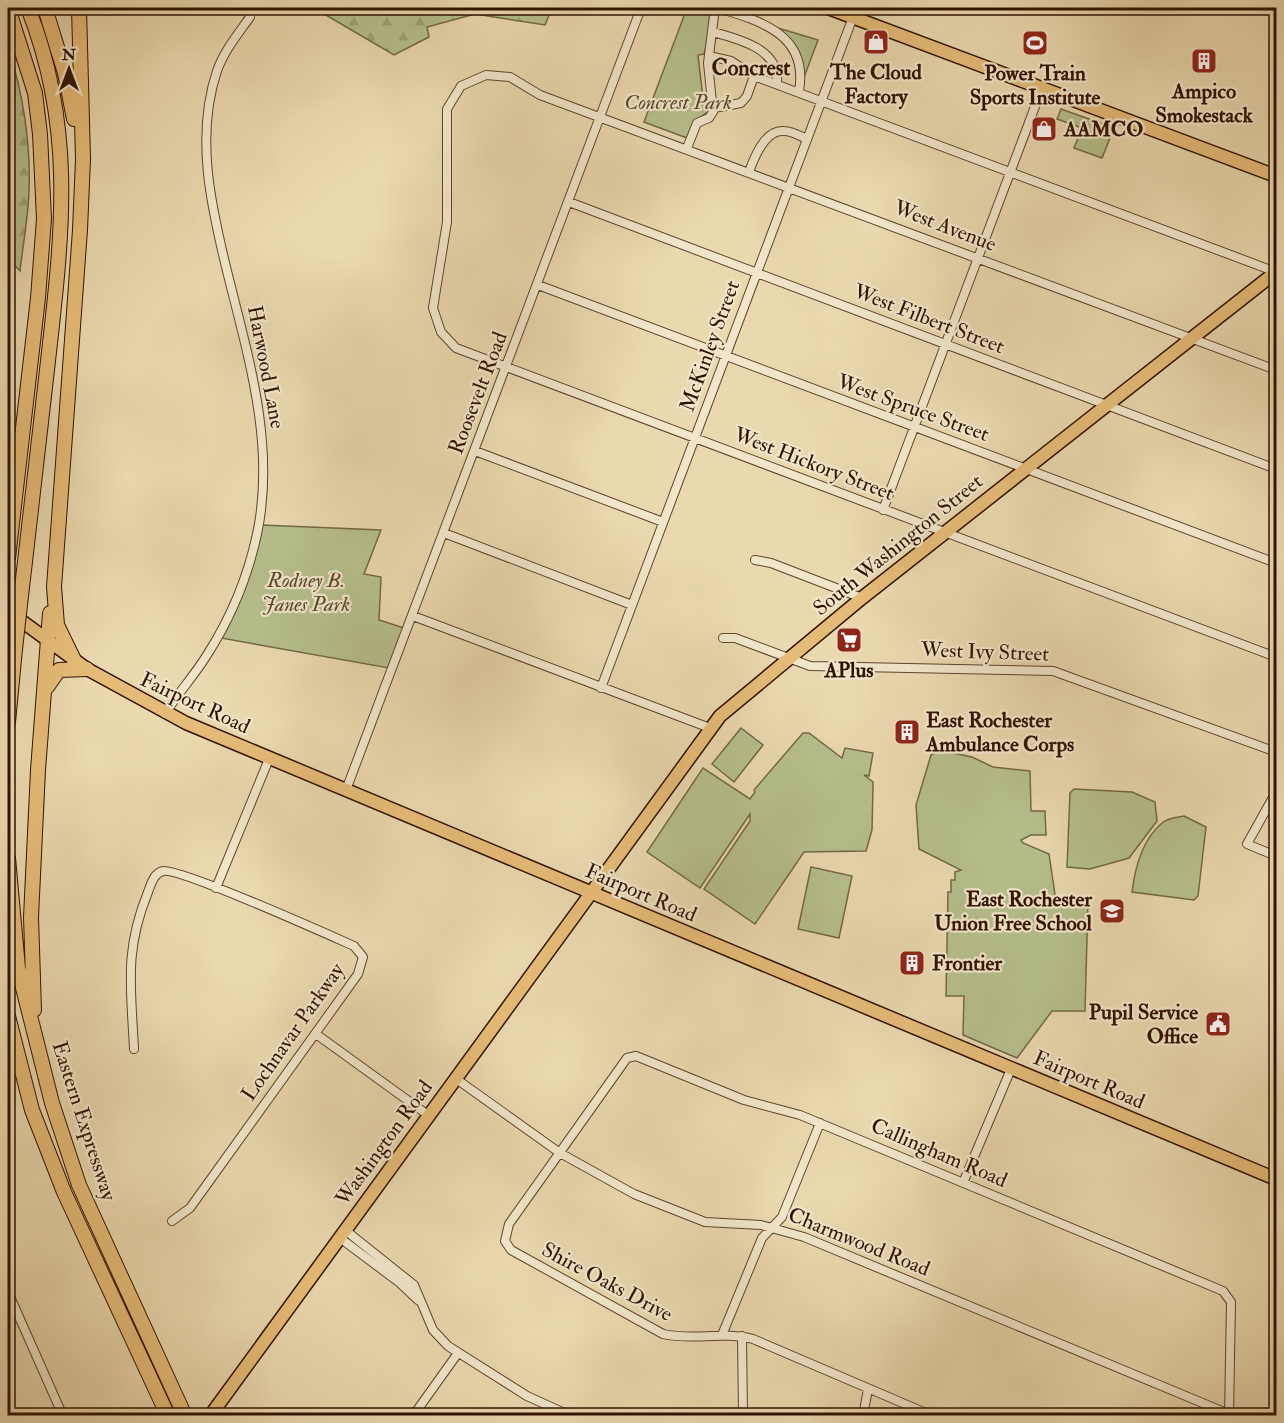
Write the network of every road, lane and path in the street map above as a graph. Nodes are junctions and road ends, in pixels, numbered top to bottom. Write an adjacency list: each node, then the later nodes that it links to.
1 (8, 8): 46 (highway)
2 (28, 8): 62 (highway, bridge)
3 (45, 8): 24 (highway)
4 (79, 8): 24 (highway)
5 (641, 8): 18 (street, Roosevelt Road)
6 (717, 8): 10 (street); 15 (street)
7 (828, 8): 9 (main road)
8 (250, 17): 61 (street, Harwood Lane)
9 (853, 17): 14 (main road); 16 (street, McKinley Street)
10 (713, 32): 11 (street); 13 (street)
11 (709, 56): 12 (street); 17 (street)
12 (754, 75): 13 (street); 17 (street)
13 (777, 83): 15 (street)
14 (1042, 88): 21 (street); 23 (main road)
15 (799, 91): 16 (street)
16 (822, 101): 19 (street, McKinley Street); 21 (street)
17 (714, 108): 20 (street)
18 (601, 117): 20 (street, West Avenue); 26 (street, Roosevelt Road); 34 (street, West Avenue)
19 (807, 139): 22 (street); 25 (street, McKinley Street)
20 (687, 148): 22 (street, West Avenue)
21 (1010, 171): 27 (street); 28 (street)
22 (749, 172): 25 (street, West Avenue)
23 (1276, 176)
24 (81, 177): 49 (highway)
25 (789, 186): 27 (street, West Avenue); 29 (street, McKinley Street)
26 (569, 202): 29 (street, West Filbert Street); 30 (street, Roosevelt Road)
27 (978, 257): 31 (street, West Avenue); 32 (street)
28 (1276, 272): 31 (main road, South Washington Street)
29 (757, 273): 32 (street, West Filbert Street); 33 (street, McKinley Street)
30 (538, 285): 33 (street, West Spruce Street); 34 (street, Roosevelt Road)
31 (1192, 338): 35 (street, West Avenue); 36 (main road, South Washington Street)
32 (945, 345): 36 (street, West Filbert Street); 37 (street)
33 (726, 357): 37 (street, West Spruce Street); 38 (street, McKinley Street)
34 (507, 368): 38 (street, West Hickory Street); 39 (street, Roosevelt Road)
35 (1276, 370)
36 (1106, 405): 40 (main road, South Washington Street); 41 (street, West Filbert Street)
37 (914, 428): 40 (street, West Spruce Street); 42 (street)
38 (695, 439): 42 (street, West Hickory Street); 43 (street, McKinley Street)
39 (475, 451): 43 (street); 44 (street, Roosevelt Road)
40 (1025, 468): 45 (main road, South Washington Street); 48 (street, West Spruce Street)
41 (1276, 469)
42 (883, 510): 45 (street, West Hickory Street)
43 (663, 522): 51 (street, McKinley Street)
44 (444, 533): 51 (street); 53 (street, Roosevelt Road)
45 (945, 533): 50 (main road, South Washington Street); 56 (street, West Hickory Street)
46 (8, 558)
47 (755, 560): 50 (street)
48 (1276, 563)
49 (54, 588): 55 (highway); 58 (highway)
50 (862, 598): 57 (main road, South Washington Street)
51 (632, 605): 59 (street, McKinley Street)
52 (8, 611): 55 (main road, Fairport Road)
53 (413, 616): 59 (street); 66 (street, Roosevelt Road)
54 (723, 639): 57 (street, West Ivy Street)
55 (49, 643): 58 (main road, Fairport Road); 60 (highway)
56 (1276, 657)
57 (787, 659): 63 (main road, South Washington Street); 64 (street, West Ivy Street)
58 (81, 665): 60 (highway); 61 (main road, Fairport Road)
59 (602, 688): 63 (street)
60 (43, 698): 74 (highway)
61 (165, 714): 65 (main road, Fairport Road)
62 (8, 722)
63 (710, 728): 71 (main road, South Washington Street)
64 (1276, 752)
65 (269, 759): 66 (main road, Fairport Road); 70 (street)
66 (346, 790): 71 (main road, Fairport Road)
67 (1276, 792): 68 (street)
68 (1276, 856)
69 (8, 858): 74 (highway, Eastern Expressway)
70 (216, 888): 73 (street, Lochnavar Parkway); 75 (street)
71 (589, 892): 76 (main road, Fairport Road); 77 (main road, Washington Road)
72 (8, 1016): 94 (highway, Eastern Expressway)
73 (316, 1034): 78 (street); 83 (street, Lochnavar Parkway)
74 (35, 1042): 95 (highway, Eastern Expressway)
75 (134, 1049)
76 (1011, 1069): 81 (main road, Fairport Road); 82 (street)
77 (455, 1078): 78 (main road, Washington Road); 80 (street, Charmwood Road)
78 (428, 1115): 85 (main road, Washington Road)
79 (820, 1123): 80 (street, Callingham Road); 82 (street, Callingham Road); 84 (street)
80 (560, 1153): 84 (street, Charmwood Road); 87 (street, Shire Oaks Drive)
81 (1276, 1179)
82 (963, 1183): 92 (street, Callingham Road)
83 (172, 1221)
84 (772, 1227): 87 (street); 92 (street, Charmwood Road)
85 (343, 1234): 89 (street); 91 (main road, Washington Road)
86 (8, 1292): 93 (street)
87 (722, 1335): 88 (street, Shire Oaks Drive)
88 (742, 1336): 90 (street, Shire Oaks Drive); 98 (street)
89 (458, 1353): 96 (street); 97 (street)
90 (868, 1389): 99 (street); 100 (street, Shire Oaks Drive)
91 (210, 1415)
92 (1229, 1415)
93 (63, 1416)
94 (168, 1416)
95 (185, 1416)
96 (413, 1416)
97 (571, 1416)
98 (743, 1416)
99 (863, 1416)
100 (933, 1416)

